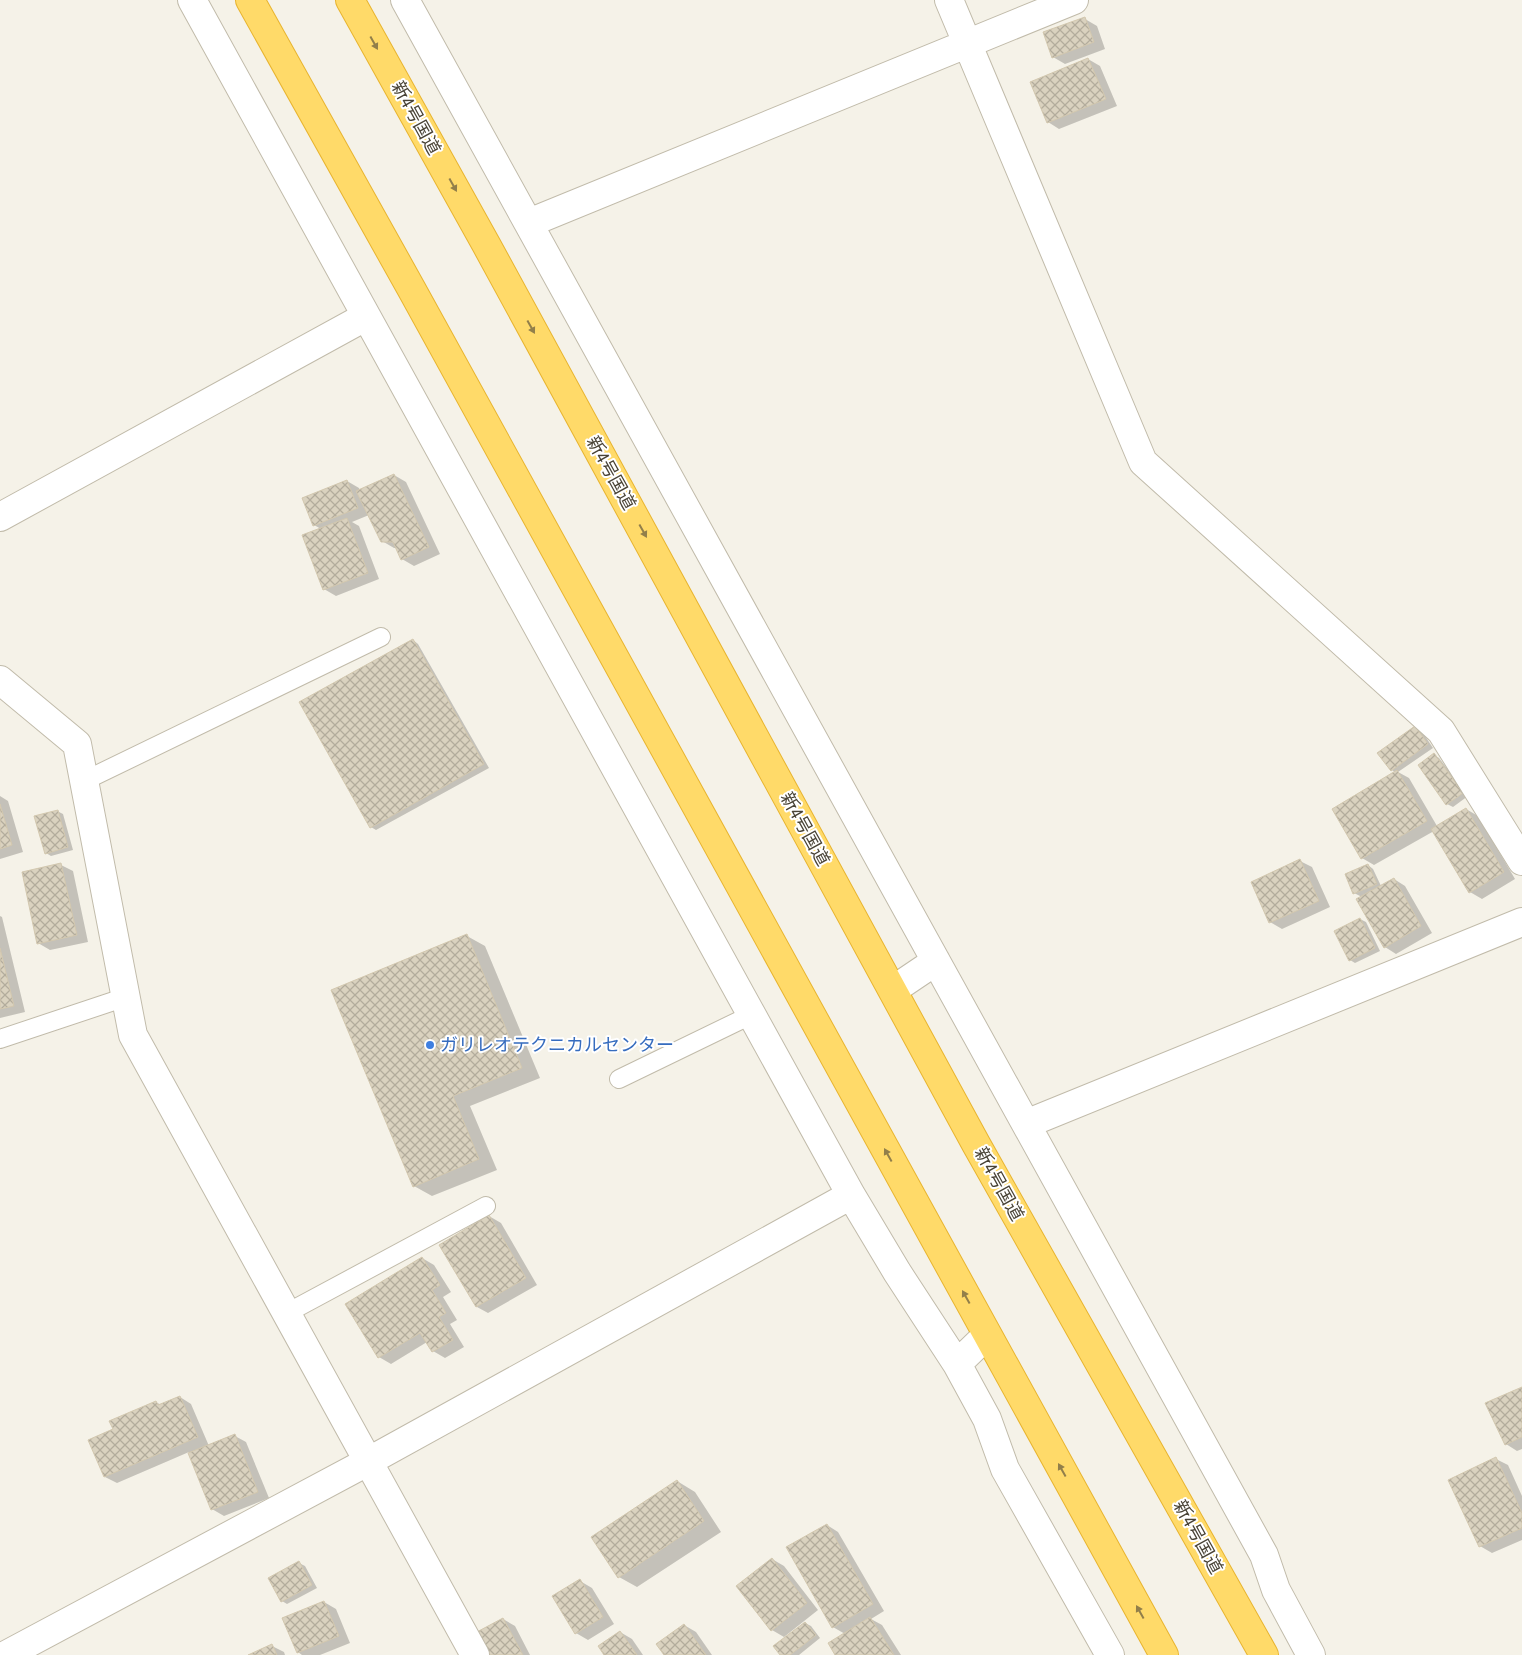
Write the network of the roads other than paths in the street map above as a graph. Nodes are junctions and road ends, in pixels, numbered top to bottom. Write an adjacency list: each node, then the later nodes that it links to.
1 (192, 0): 9 (street)
2 (250, 0): 26 (highway, one-way to 2)
3 (350, 0): 17 (highway, 新4号国道, one-way to 17)
4 (405, 0): 8 (street)
5 (949, 0): 7 (street)
6 (1074, 0): 7 (street)
7 (967, 44): 8 (street); 14 (street)
8 (529, 223): 16 (street)
9 (365, 316): 10 (street); 19 (street)
10 (0, 517)
11 (381, 637): 13 (lane)
12 (0, 680): 13 (street)
13 (84, 781): 18 (street)
14 (1522, 861)
15 (1522, 922): 22 (street)
16 (936, 961): 17 (street); 22 (street)
17 (893, 990): 33 (highway, 新4号国道)
18 (126, 997): 20 (lane); 25 (street)
19 (751, 1015): 21 (lane); 23 (street)
20 (0, 1039)
21 (619, 1079)
22 (1026, 1124): 34 (street)
23 (850, 1195): 27 (street); 28 (street)
24 (486, 1206): 25 (lane)
25 (287, 1313): 28 (street)
26 (987, 1335): 27 (street); 32 (highway, one-way to 26)
27 (957, 1364): 31 (street)
28 (368, 1461): 29 (street); 30 (street)
29 (6, 1655)
30 (475, 1655)
31 (1110, 1655)
32 (1164, 1655)
33 (1264, 1655)
34 (1311, 1655)

